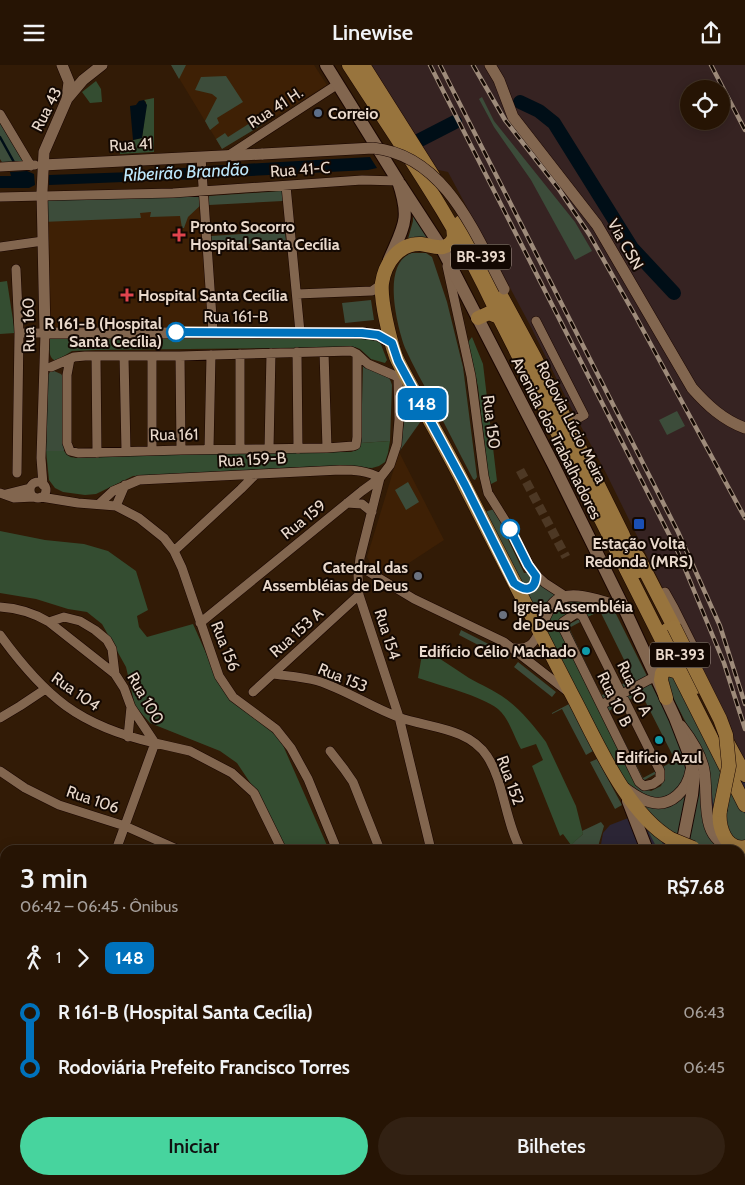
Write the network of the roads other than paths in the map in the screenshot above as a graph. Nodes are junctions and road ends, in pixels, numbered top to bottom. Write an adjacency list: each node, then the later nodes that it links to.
1 (102, 65): 7 (street, Rua 43)
2 (326, 65): 8 (main road, Avenida dos Trabalhadores)
3 (349, 65): 11 (main road, Rodovia Lúcio Meira / BR-393)
4 (363, 65): 11 (main road, Rodovia Lúcio Meira / BR-393)
5 (490, 65): 55 (street, Via CSN)
6 (62, 66): 7 (street, Rua 43); 9 (street)
7 (90, 73): 9 (street, Rua 43)
8 (338, 84): 12 (street, Rua 41 H.); 18 (main road, Avenida dos Trabalhadores)
9 (67, 99): 17 (street, Rua 43)
10 (0, 114): 16 (street)
11 (400, 134): 14 (main road, Rodovia Lúcio Meira / BR-393)
12 (228, 156): 13 (street, Rua 41); 49 (street, Rua 41, bridge)
13 (201, 160): 17 (street, Rua 41); 20 (street)
14 (419, 164): 23 (main road, Rodovia Lúcio Meira / BR-393); 49 (main road, Rodovia Lúcio Meira / BR-393)
15 (3, 165): 16 (street, Rua 41)
16 (30, 166): 17 (street, Rua 41)
17 (42, 166): 21 (street)
18 (399, 183): 19 (street, Rua 41-C); 26 (main road, Avenida dos Trabalhadores); 27 (main road)
19 (286, 186): 20 (street, Rua 41-C); 30 (street)
20 (203, 191): 21 (street, Rua 41-C); 34 (street)
21 (42, 194): 22 (street, Rua 41-C); 24 (street, Rua 160)
22 (0, 197)
23 (453, 226): 26 (main road); 31 (main road, Rodovia Lúcio Meira / BR-393)
24 (43, 241): 25 (street); 37 (street, Rua 160)
25 (0, 247)
26 (443, 251): 27 (main road); 32 (main road, Avenida dos Trabalhadores); 78 (street, Rua 150)
27 (388, 264): 29 (main road)
28 (16, 269): 36 (street)
29 (382, 284): 30 (street); 38 (main road)
30 (297, 294): 35 (street)
31 (499, 317): 32 (main road); 93 (main road, Rodovia Lúcio Meira / BR-393)
32 (478, 318): 84 (main road, Avenida dos Trabalhadores)
33 (536, 321): 54 (street)
34 (213, 332): 35 (street, Rua 161-B); 37 (street, Rua 161-B)
35 (300, 332): 38 (street, Rua 161-B)
36 (19, 333): 37 (street, Rua 161-B); 65 (street)
37 (45, 333): 51 (street, Rua 160)
38 (392, 343): 52 (main road)
39 (297, 352): 40 (street); 41 (street); 61 (street)
40 (324, 352): 43 (street); 56 (street)
41 (271, 353): 42 (street); 60 (street)
42 (240, 354): 44 (street); 59 (street)
43 (358, 354): 52 (street); 56 (street, Rua 161)
44 (211, 355): 48 (street); 58 (street)
45 (96, 356): 46 (street); 50 (street); 64 (street)
46 (124, 356): 47 (street); 63 (street)
47 (152, 356): 48 (street); 62 (street)
48 (180, 356): 57 (street)
49 (535, 358): 54 (main road, Rodovia Lúcio Meira / BR-393)
50 (70, 359): 51 (street); 53 (street, Rua 161)
51 (48, 367): 53 (street); 69 (street, Rua 160)
52 (401, 374): 67 (street, Rua 154); 79 (main road)
53 (67, 375): 64 (street, Rua 161)
54 (568, 424): 75 (main road, Rodovia Lúcio Meira / BR-393)
55 (745, 428)
56 (326, 448): 61 (street, Rua 161)
57 (180, 449): 58 (street, Rua 161); 62 (street, Rua 161)
58 (209, 449): 59 (street, Rua 161)
59 (240, 449): 60 (street, Rua 161)
60 (269, 449): 61 (street, Rua 161)
61 (298, 449)
62 (152, 450): 63 (street, Rua 161)
63 (126, 451): 64 (street, Rua 161)
64 (97, 453)
65 (17, 473)
66 (255, 475): 67 (street, Rua 159-B); 68 (street, Rua 159-B); 76 (street)
67 (380, 478): 71 (street, Rua 159); 74 (street, Rua 154)
68 (125, 485): 72 (street, Rua 159-B); 73 (street)
69 (38, 490): 70 (street, Rua 156); 72 (street, Rua 156)
70 (2, 494)
71 (347, 503): 74 (street); 88 (street, Rua 159)
72 (100, 504): 73 (street, Rua 156)
73 (116, 507): 76 (street, Rua 156)
74 (372, 512): 77 (street, Rua 154)
75 (622, 533): 85 (main road); 112 (main road, Rodovia Lúcio Meira / BR-393)
76 (174, 551): 88 (street, Rua 156)
77 (359, 566): 81 (street, Rua 154); 92 (street)
78 (536, 576): 79 (street); 82 (street, Rua 150)
79 (514, 583): 89 (main road)
80 (665, 592): 85 (street)
81 (359, 595): 95 (street, Rua 153 A); 104 (street, Rua 154)
82 (565, 596): 84 (street); 89 (street)
83 (0, 607): 87 (street)
84 (624, 608): 96 (main road, Avenida dos Trabalhadores)
85 (670, 611): 91 (street); 128 (main road, bridge)
86 (570, 617): 99 (street, Rua 10 A); 102 (street, Rua 10 B)
87 (49, 622): 94 (street); 94 (street, Rua 100)
88 (200, 623): 120 (street, Rua 156)
89 (539, 632): 92 (street); 100 (main road)
90 (0, 635): 97 (street, Rua 104)
91 (692, 644)
92 (514, 648): 100 (street)
93 (678, 672): 101 (main road); 115 (main road, Rodovia Lúcio Meira / BR-393)
94 (115, 674): 103 (street, Rua 100)
95 (273, 674): 98 (street, Rua 153 A); 104 (street, Rua 153)
96 (656, 676): 99 (street); 101 (main road, Avenida dos Trabalhadores)
97 (44, 689): 105 (street); 107 (street, Rua 104)
98 (253, 692)
99 (621, 694): 102 (street); 113 (street, Rua 10 A)
100 (573, 695): 114 (main road)
101 (666, 698): 106 (main road, Avenida dos Trabalhadores)
102 (601, 705): 113 (street, Rua 10 B)
103 (131, 707): 107 (street); 108 (street, Rua 100)
104 (399, 717): 122 (street, Rua 154); 123 (street, Rua 152)
105 (0, 718)
106 (675, 719): 110 (main road, Avenida dos Trabalhadores); 127 (street)
107 (128, 737): 108 (street, Rua 104)
108 (155, 743): 116 (street); 119 (street, Rua 100)
109 (330, 751): 121 (street)
110 (690, 761): 114 (street); 126 (main road, Avenida dos Trabalhadores)
111 (0, 771): 116 (street, Rua 106)
112 (745, 775)
113 (653, 784)
114 (621, 785): 124 (main road); 125 (main road, bridge)
115 (745, 805)
116 (124, 826): 117 (street); 118 (street, Rua 106)
117 (118, 845)
118 (168, 845)
119 (280, 845)
120 (335, 845)
121 (378, 845)
122 (430, 845)
123 (518, 845)
124 (645, 845)
125 (683, 845)
126 (691, 845)
127 (725, 845)
128 (734, 845)

